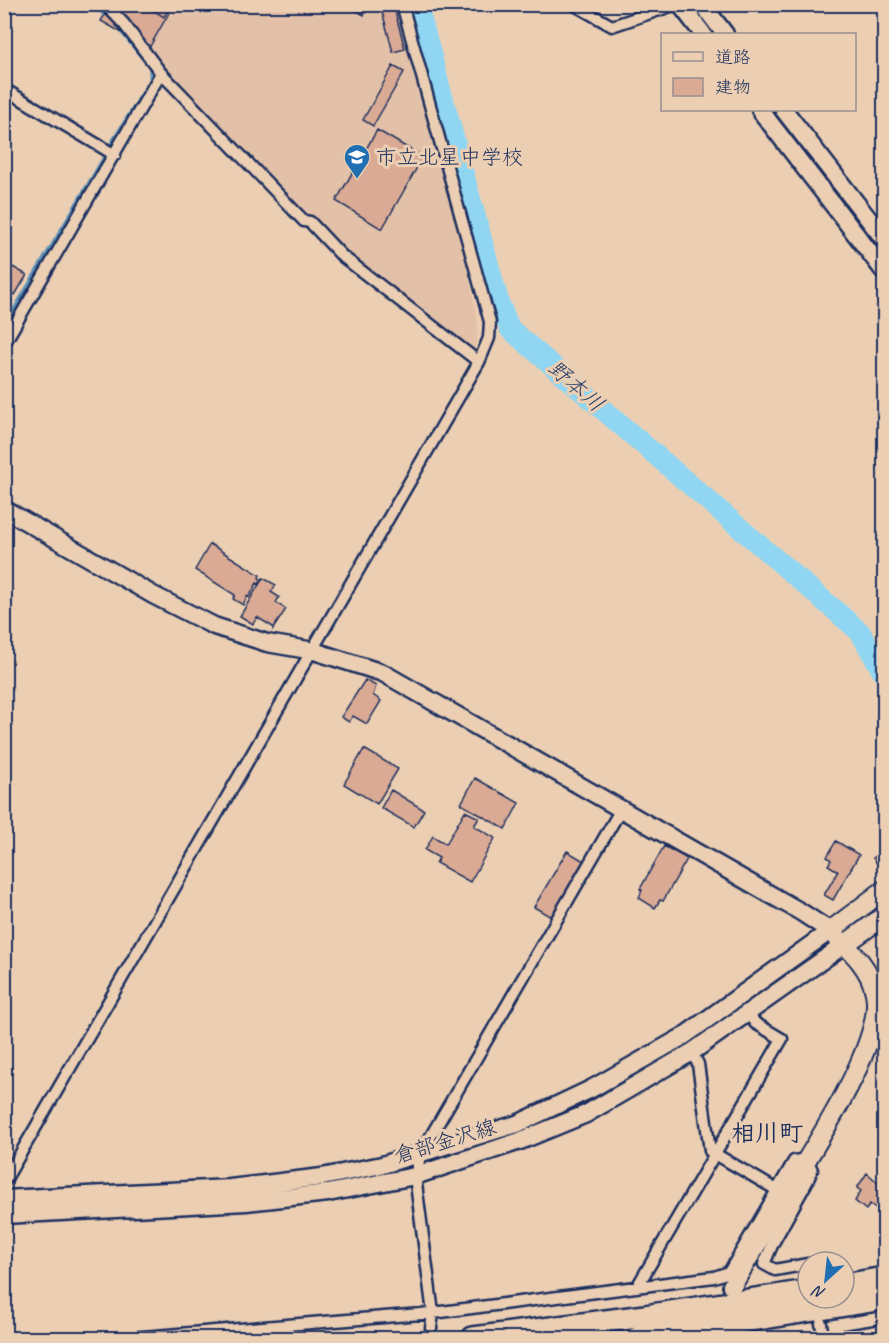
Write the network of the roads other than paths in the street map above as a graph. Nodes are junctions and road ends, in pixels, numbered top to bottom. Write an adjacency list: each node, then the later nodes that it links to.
1 (105, 4): 8 (street)
2 (402, 4): 16 (street)
3 (573, 4): 4 (street)
4 (679, 4): 6 (main road)
5 (702, 4): 7 (main road)
6 (702, 33)
7 (724, 33)
8 (161, 73): 12 (street); 16 (street)
9 (4, 89): 12 (street)
10 (761, 111): 14 (main road)
11 (785, 111): 13 (main road)
12 (115, 154): 15 (street)
13 (885, 239)
14 (885, 271)
15 (4, 344)
16 (479, 362): 18 (street)
17 (4, 509): 18 (main road)
18 (314, 651): 19 (main road); 31 (street)
19 (621, 809): 22 (main road); 27 (street)
20 (885, 890): 22 (main road)
21 (885, 916): 23 (main road)
22 (830, 931): 23 (main road); 27 (main road, 倉部金沢線)
23 (844, 945): 24 (main road); 25 (main road, 倉部金沢線)
24 (878, 980): 29 (main road)
25 (748, 1013): 26 (main road, 倉部金沢線); 28 (street)
26 (692, 1052): 28 (street); 30 (main road, 倉部金沢線)
27 (421, 1153): 30 (street); 33 (main road, 倉部金沢線)
28 (715, 1154): 32 (street); 39 (street)
29 (807, 1159): 32 (street); 35 (street); 38 (main road)
30 (415, 1176): 34 (main road, 倉部金沢線); 42 (street)
31 (4, 1182)
32 (777, 1190): 39 (street)
33 (4, 1199)
34 (4, 1215)
35 (796, 1266)
36 (885, 1278): 37 (highway)
37 (856, 1283)
38 (732, 1286)
39 (637, 1287): 42 (street)
40 (796, 1293): 47 (highway)
41 (885, 1299): 48 (highway)
42 (433, 1313): 44 (street); 46 (street)
43 (821, 1323): 49 (street)
44 (431, 1328)
45 (885, 1330): 50 (street)
46 (130, 1338)
47 (473, 1338)
48 (637, 1338)
49 (823, 1338)
50 (834, 1338)

